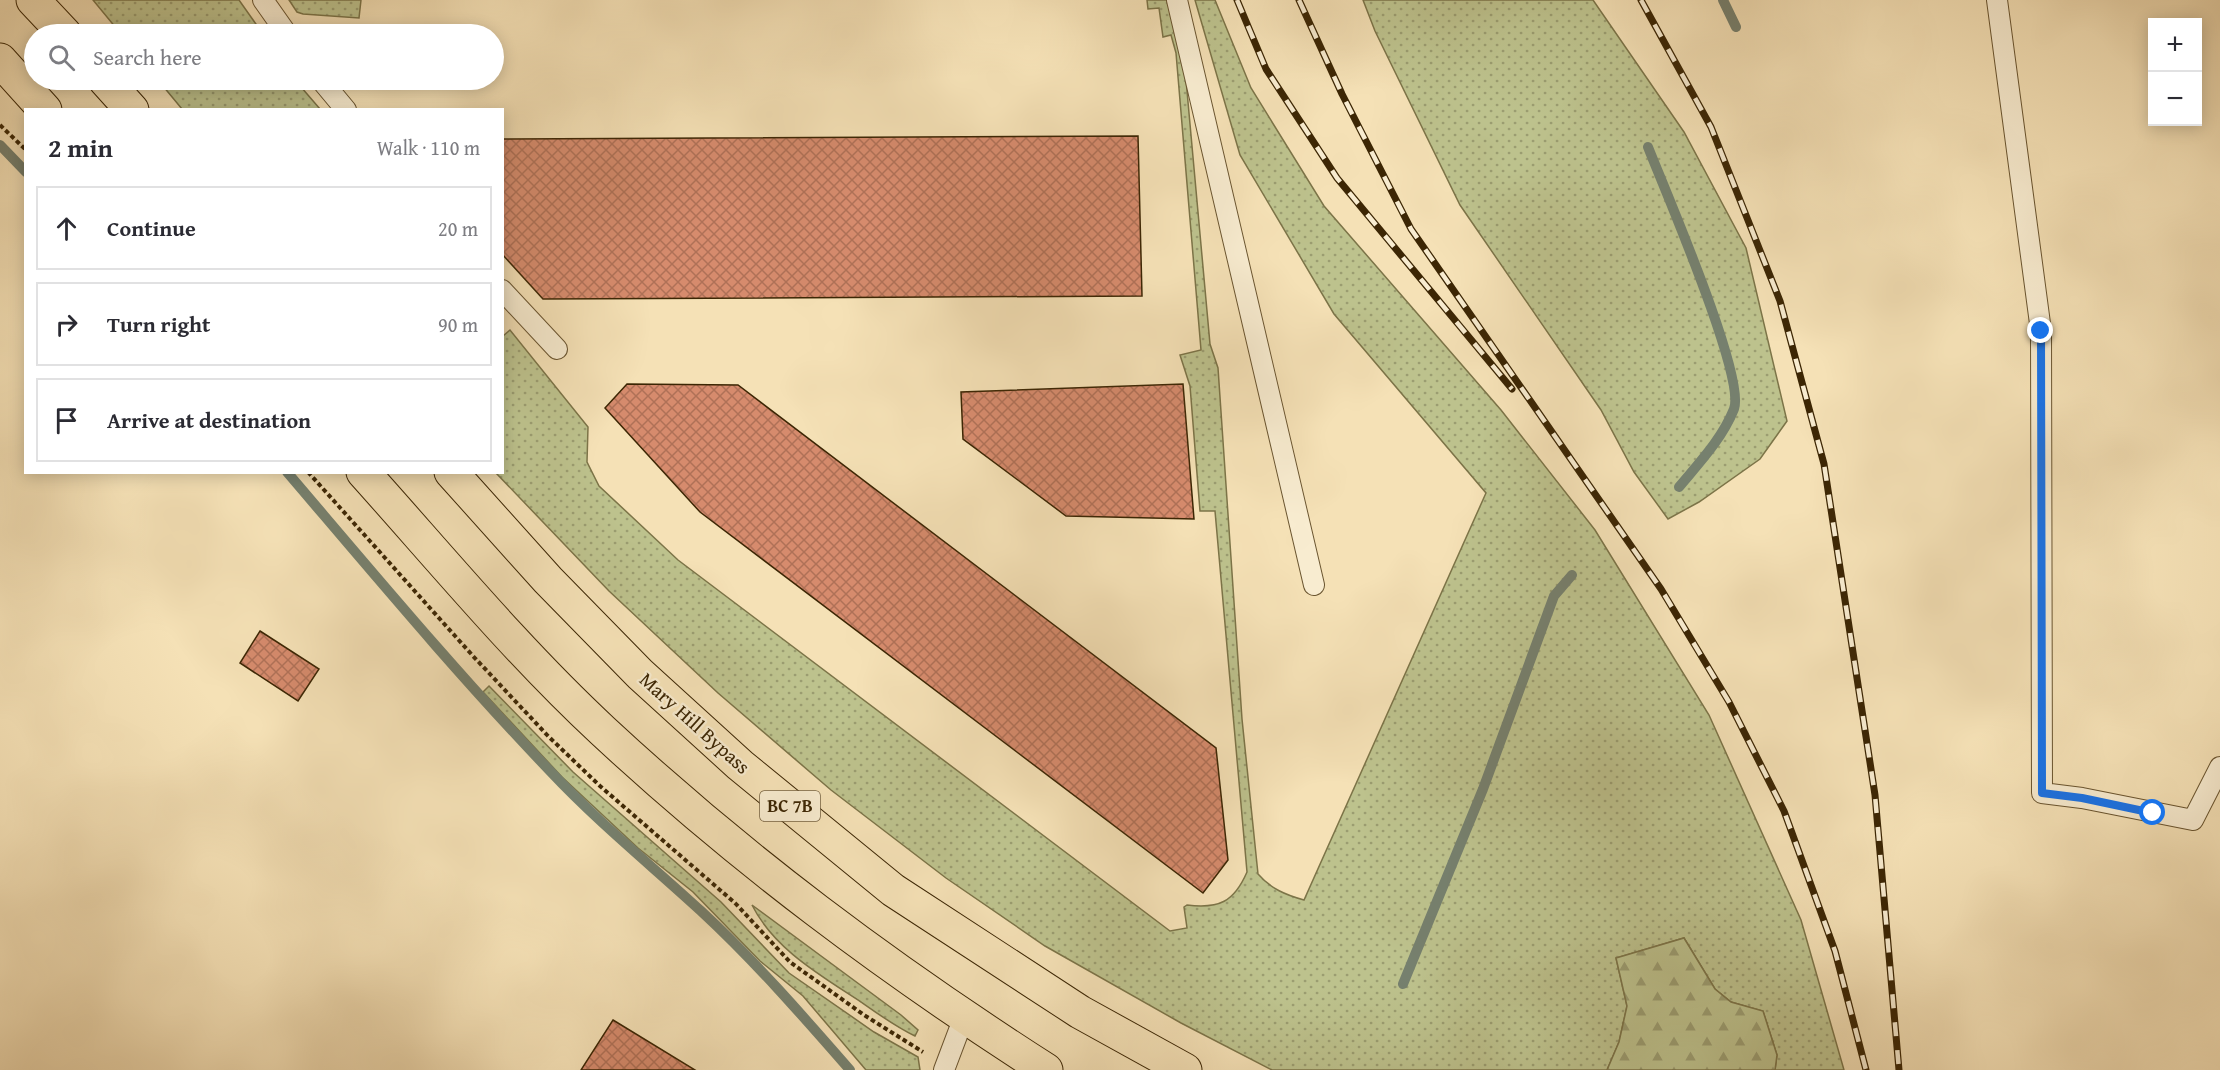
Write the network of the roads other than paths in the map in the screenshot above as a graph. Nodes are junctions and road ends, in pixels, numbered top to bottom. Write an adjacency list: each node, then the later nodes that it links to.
1 (33, 0): 5 (highway)
2 (263, 0): 6 (lane)
3 (1177, 0): 19 (lane)
4 (1996, 0): 20 (lane)
5 (56, 24)
6 (279, 24)
7 (0, 60): 8 (highway)
8 (24, 87)
9 (27, 90): 12 (highway)
10 (114, 90): 13 (highway)
11 (329, 90): 14 (lane)
12 (43, 108)
13 (130, 108)
14 (344, 108)
15 (504, 292): 16 (lane)
16 (557, 349)
17 (365, 474): 21 (highway)
18 (453, 474): 24 (highway, Mary Hill Bypass / BC 7B)
19 (1314, 585)
20 (2220, 767)
21 (964, 1017): 22 (lane); 23 (highway)
22 (944, 1070)
23 (1046, 1070)
24 (1185, 1070)

